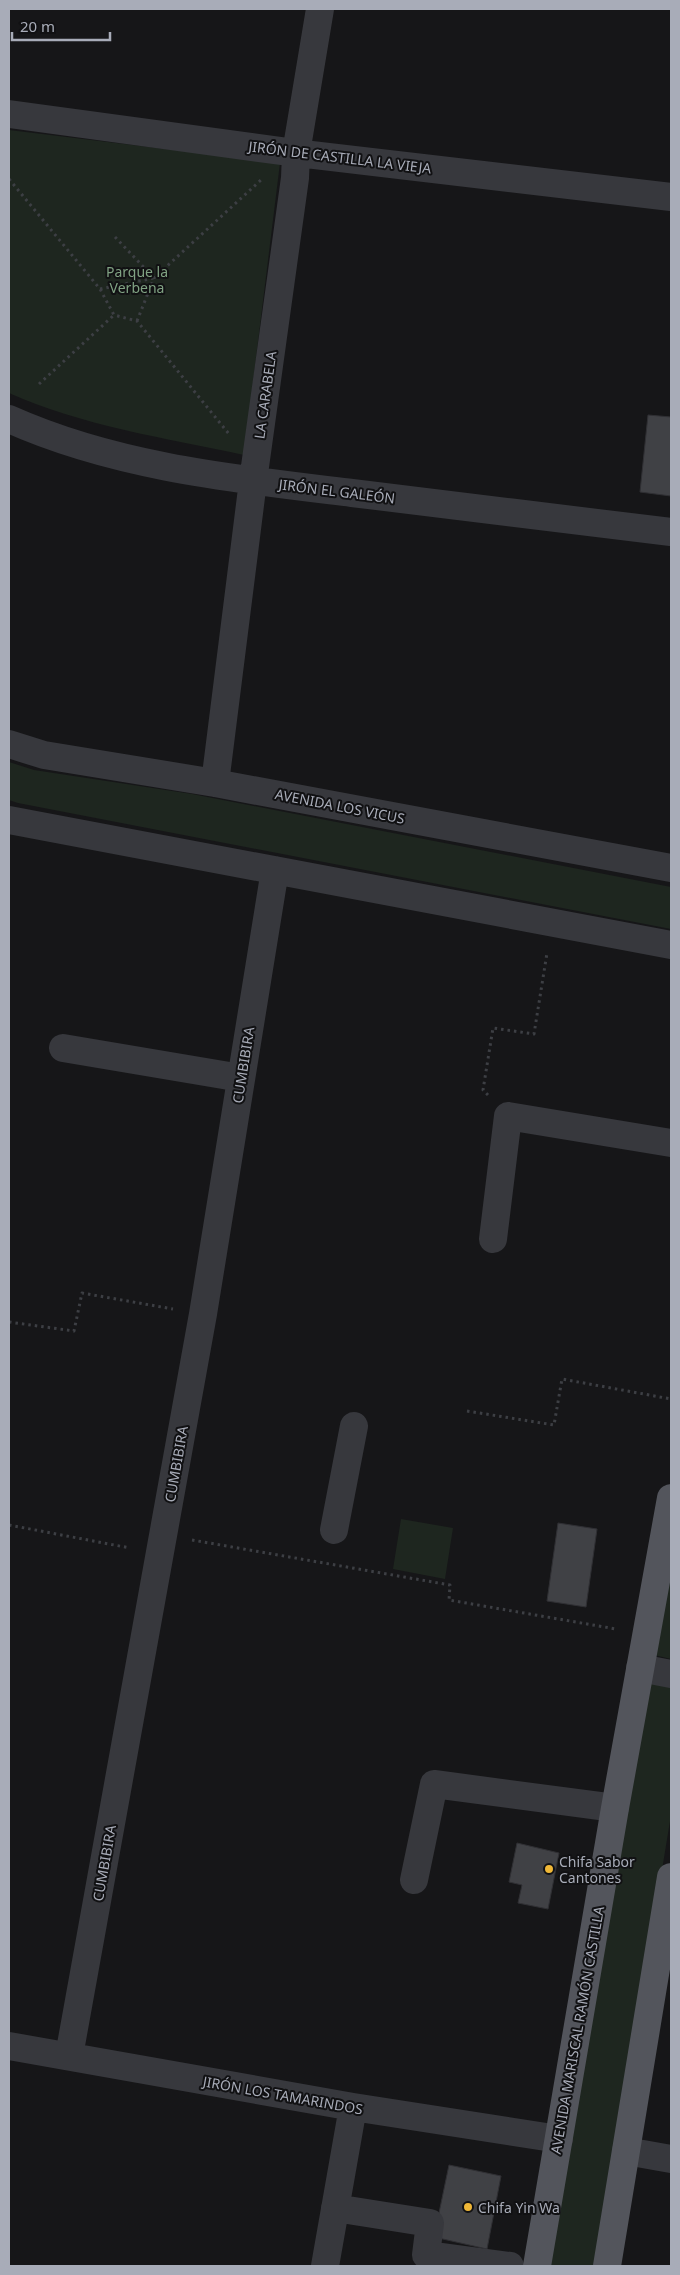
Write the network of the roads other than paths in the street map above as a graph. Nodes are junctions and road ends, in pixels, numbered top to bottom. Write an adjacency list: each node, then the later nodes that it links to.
1 (320, 9): 3 (street, LA CARABELA)
2 (9, 114): 3 (street, JIRÓN DE CASTILLA LA VIEJA)
3 (296, 153): 4 (street, JIRÓN DE CASTILLA LA VIEJA); 6 (street, LA CARABELA)
4 (671, 197)
5 (9, 419): 6 (street, JIRÓN EL GALEÓN)
6 (253, 481): 7 (street, JIRÓN EL GALEÓN); 9 (street, LA CARABELA)
7 (671, 532)
8 (9, 744): 9 (street, AVENIDA LOS VICUS)
9 (215, 782): 11 (street, AVENIDA LOS VICUS)
10 (9, 820): 12 (street)
11 (671, 868)
12 (274, 870): 13 (street); 15 (street, CUMBIBIRA)
13 (671, 945)
14 (63, 1048): 15 (street)
15 (240, 1078): 27 (street, CUMBIBIRA)
16 (671, 1143): 17 (street)
17 (493, 1239)
18 (354, 1426): 20 (street)
19 (671, 1498): 21 (main road, AVENIDA MARISCAL RAMÓN CASTILLA)
20 (334, 1530)
21 (640, 1668): 22 (street); 23 (main road, AVENIDA MARISCAL RAMÓN CASTILLA)
22 (671, 1674)
23 (615, 1808): 25 (street); 29 (main road, AVENIDA MARISCAL RAMÓN CASTILLA)
24 (671, 1877): 30 (main road)
25 (414, 1880)
26 (9, 2046): 27 (street, JIRÓN LOS TAMARINDOS)
27 (69, 2056): 28 (street, JIRÓN LOS TAMARINDOS)
28 (353, 2108): 29 (street, JIRÓN LOS TAMARINDOS); 32 (street)
29 (559, 2139): 35 (main road, AVENIDA MARISCAL RAMÓN CASTILLA)
30 (626, 2151): 31 (street); 36 (main road)
31 (671, 2159)
32 (335, 2208): 33 (street); 34 (street)
33 (325, 2266)
34 (510, 2266)
35 (537, 2266)
36 (607, 2266)

